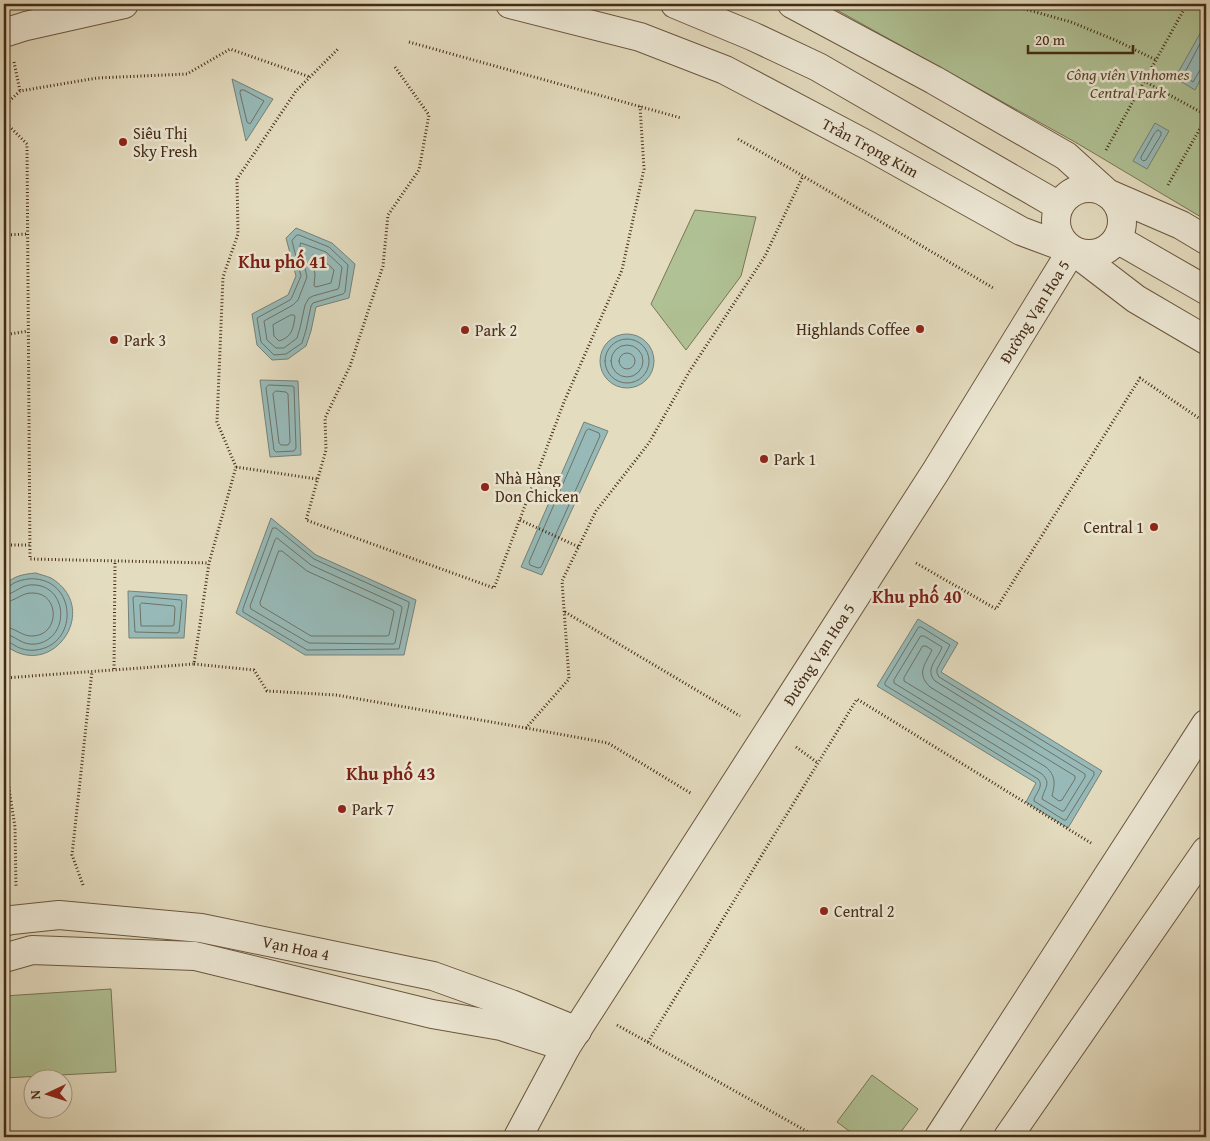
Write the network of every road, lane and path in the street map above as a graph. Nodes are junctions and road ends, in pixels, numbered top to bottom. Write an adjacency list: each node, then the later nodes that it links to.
1 (124, 4): 7 (street)
2 (510, 4): 31 (street, Trần Trọng Kim)
3 (676, 4): 26 (street)
4 (792, 4): 25 (street)
5 (1007, 4): 10 (path)
6 (1187, 4): 10 (path)
7 (4, 33)
8 (409, 42): 17 (path)
9 (338, 49): 13 (path)
10 (1156, 60): 14 (path)
11 (14, 62): 15 (path)
12 (395, 67): 39 (path)
13 (310, 76): 15 (path); 38 (path)
14 (1144, 81): 18 (path); 22 (path)
15 (20, 91): 16 (path)
16 (4, 106)
17 (640, 106): 19 (path); 40 (path)
18 (1206, 116): 24 (path)
19 (681, 118)
20 (4, 121): 27 (path)
21 (738, 139): 23 (path)
22 (1105, 150)
23 (803, 176): 32 (path); 43 (path)
24 (1167, 187)
25 (1107, 193): 26 (street); 29 (street); 30 (street)
26 (1060, 206): 31 (street)
27 (28, 234): 28 (path); 34 (path)
28 (4, 235)
29 (1117, 239): 31 (street); 33 (street)
30 (1206, 240)
31 (1072, 250): 36 (street, Trần Trọng Kim); 66 (street, Đường Vạn Hoa 5)
32 (995, 289)
33 (1206, 290)
34 (28, 331): 35 (path); 42 (path)
35 (4, 334)
36 (1206, 340)
37 (1206, 422): 45 (path)
38 (236, 467): 39 (path); 46 (path)
39 (318, 479): 40 (path)
40 (520, 520): 43 (path)
41 (4, 545): 42 (path)
42 (30, 545): 44 (path)
43 (579, 547): 47 (path)
44 (115, 561): 46 (path); 49 (path)
45 (911, 561)
46 (209, 563): 48 (path)
47 (564, 612): 52 (path); 54 (path)
48 (194, 664): 49 (path); 54 (path)
49 (114, 669): 50 (path)
50 (92, 671): 51 (path); 62 (path)
51 (4, 678)
52 (742, 717)
53 (1206, 724): 70 (street)
54 (526, 728): 58 (path)
55 (791, 744): 57 (path)
56 (4, 756): 61 (path)
57 (818, 763): 59 (path); 67 (path)
58 (694, 796)
59 (1095, 845)
60 (1206, 850): 71 (street)
61 (16, 889)
62 (85, 890)
63 (4, 922): 66 (street, Vạn Hoa 4)
64 (4, 958): 66 (street, Vạn Hoa 4)
65 (614, 1023): 67 (path)
66 (572, 1039): 68 (street, Đường Vạn Hoa 5)
67 (648, 1042): 69 (path)
68 (518, 1137)
69 (818, 1137)
70 (939, 1137)
71 (1008, 1137)

